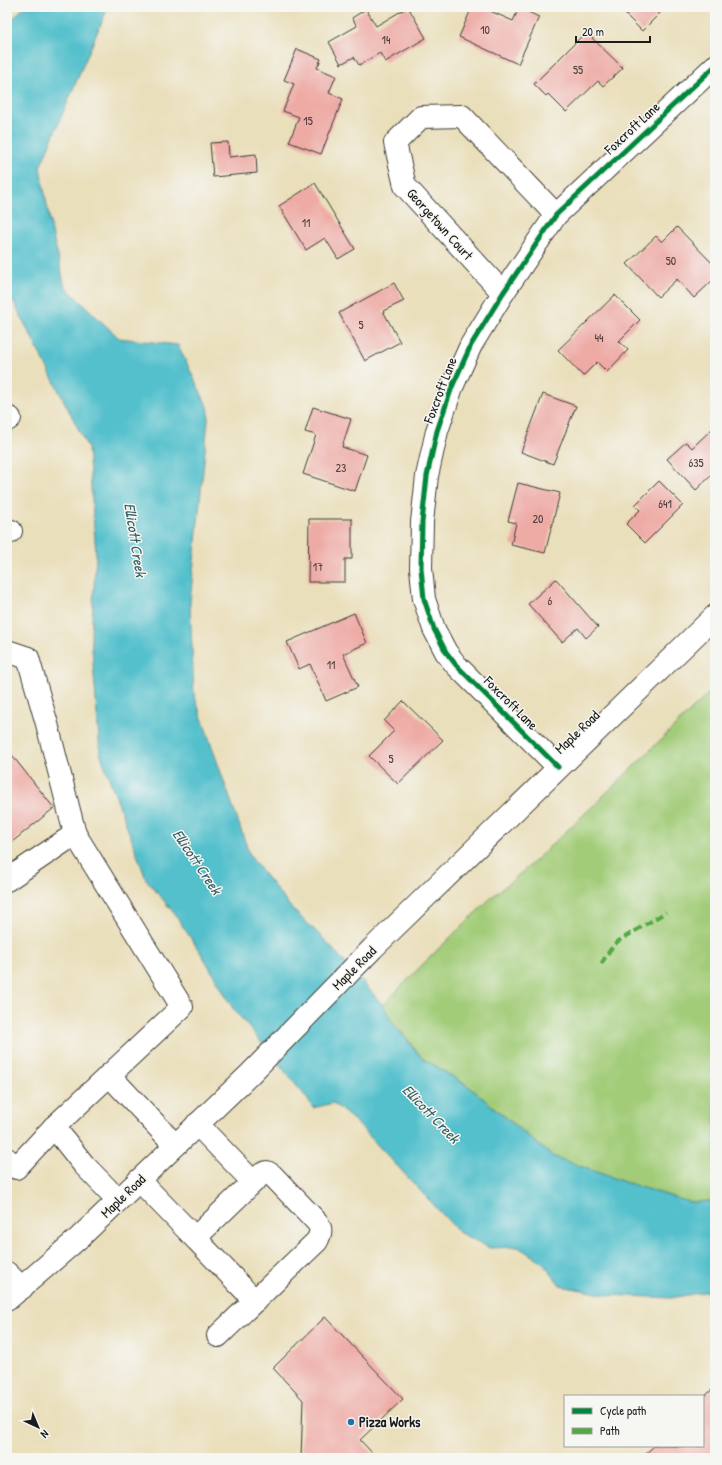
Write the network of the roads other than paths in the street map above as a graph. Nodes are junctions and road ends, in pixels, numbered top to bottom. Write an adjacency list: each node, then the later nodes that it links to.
1 (715, 66): 2 (street, Foxcroft Lane)
2 (556, 215): 3 (street, Foxcroft Lane); 3 (street, Georgetown Court)
3 (502, 293): 6 (street, Foxcroft Lane)
4 (715, 616): 6 (street, Maple Road)
5 (7, 651): 7 (street)
6 (558, 767): 10 (street, Maple Road)
7 (75, 834): 8 (street); 9 (street)
8 (7, 880)
9 (109, 1075): 11 (street); 12 (street)
10 (197, 1124): 12 (street, Maple Road); 15 (street)
11 (54, 1127): 13 (street); 16 (street)
12 (175, 1145): 14 (street, Maple Road)
13 (7, 1159)
14 (139, 1180): 16 (street, Maple Road); 17 (street)
15 (254, 1182): 17 (street); 19 (street)
16 (118, 1200): 18 (street, Maple Road)
17 (195, 1238): 19 (street)
18 (12, 1287)
19 (255, 1301): 20 (street)
20 (218, 1336)

